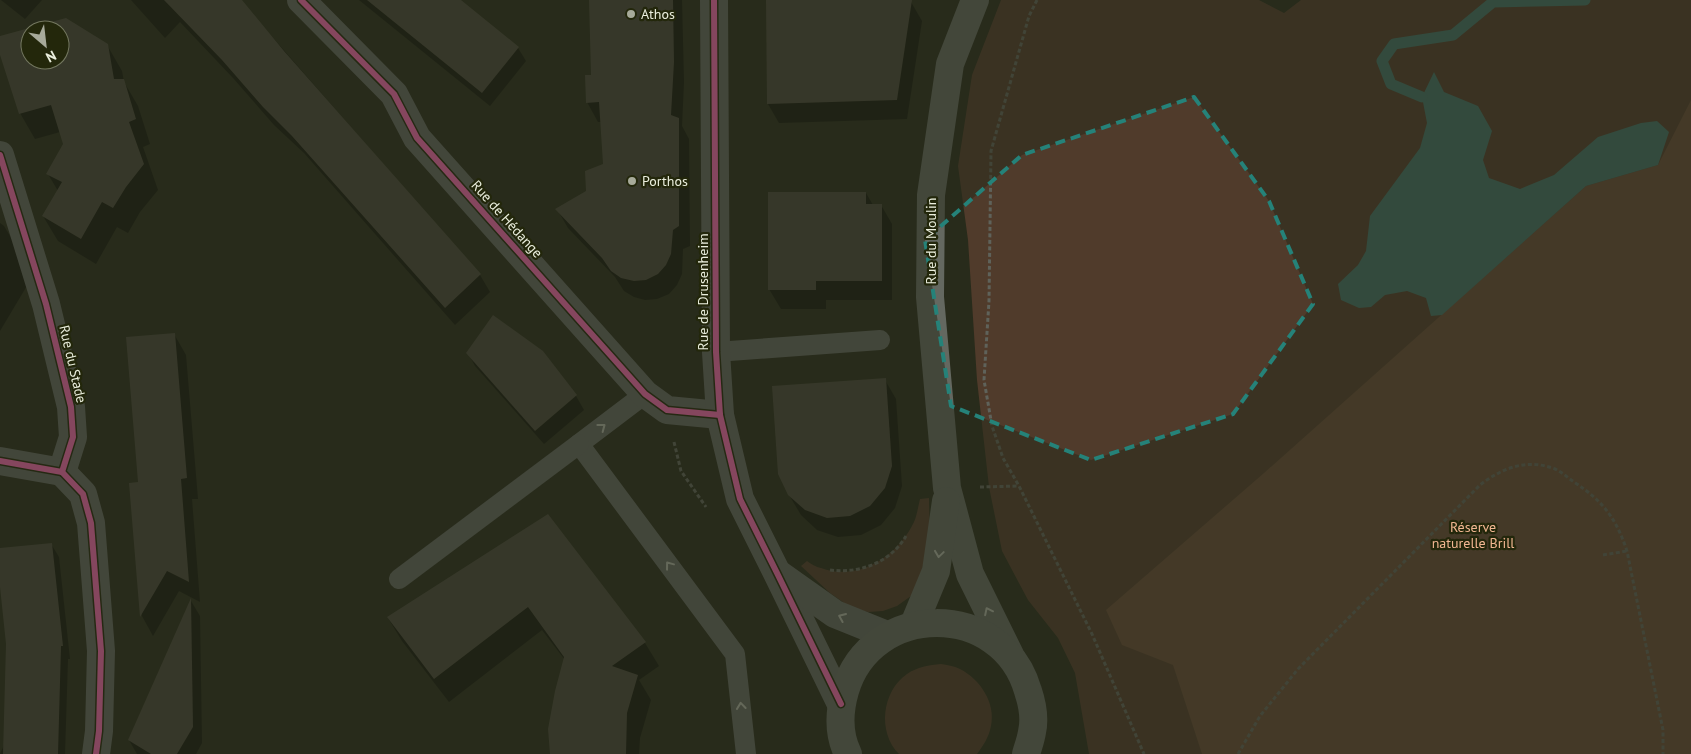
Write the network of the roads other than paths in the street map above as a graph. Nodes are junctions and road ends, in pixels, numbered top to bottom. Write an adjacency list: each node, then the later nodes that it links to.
1 (301, 0): 7 (street, Rue de Hédange)
2 (714, 0): 6 (street, Rue de Drusenheim)
3 (975, 0): 12 (main road, Rue du Moulin)
4 (0, 155): 11 (street, Rue du Stade)
5 (880, 340): 6 (lane)
6 (716, 352): 8 (street, Rue de Drusenheim)
7 (645, 394): 8 (street, Rue de Hédange); 9 (lane, one-way to 7)
8 (720, 416): 13 (street, Rue de Drusenheim)
9 (579, 444): 14 (lane); 22 (lane, one-way to 9)
10 (0, 461): 11 (street)
11 (62, 472): 21 (street)
12 (947, 488): 15 (main road, one-way to 15); 17 (main road, one-way to 12)
13 (777, 573): 16 (street, one-way to 13); 18 (street, Rue de Drusenheim)
14 (399, 579)
15 (914, 624): 16 (main road); 17 (main road)
16 (887, 635): 18 (main road)
17 (1010, 654): 19 (main road)
18 (841, 704): 20 (main road)
19 (1029, 742): 23 (main road)
20 (845, 752)
21 (96, 754)
22 (746, 754)
23 (1046, 754)

